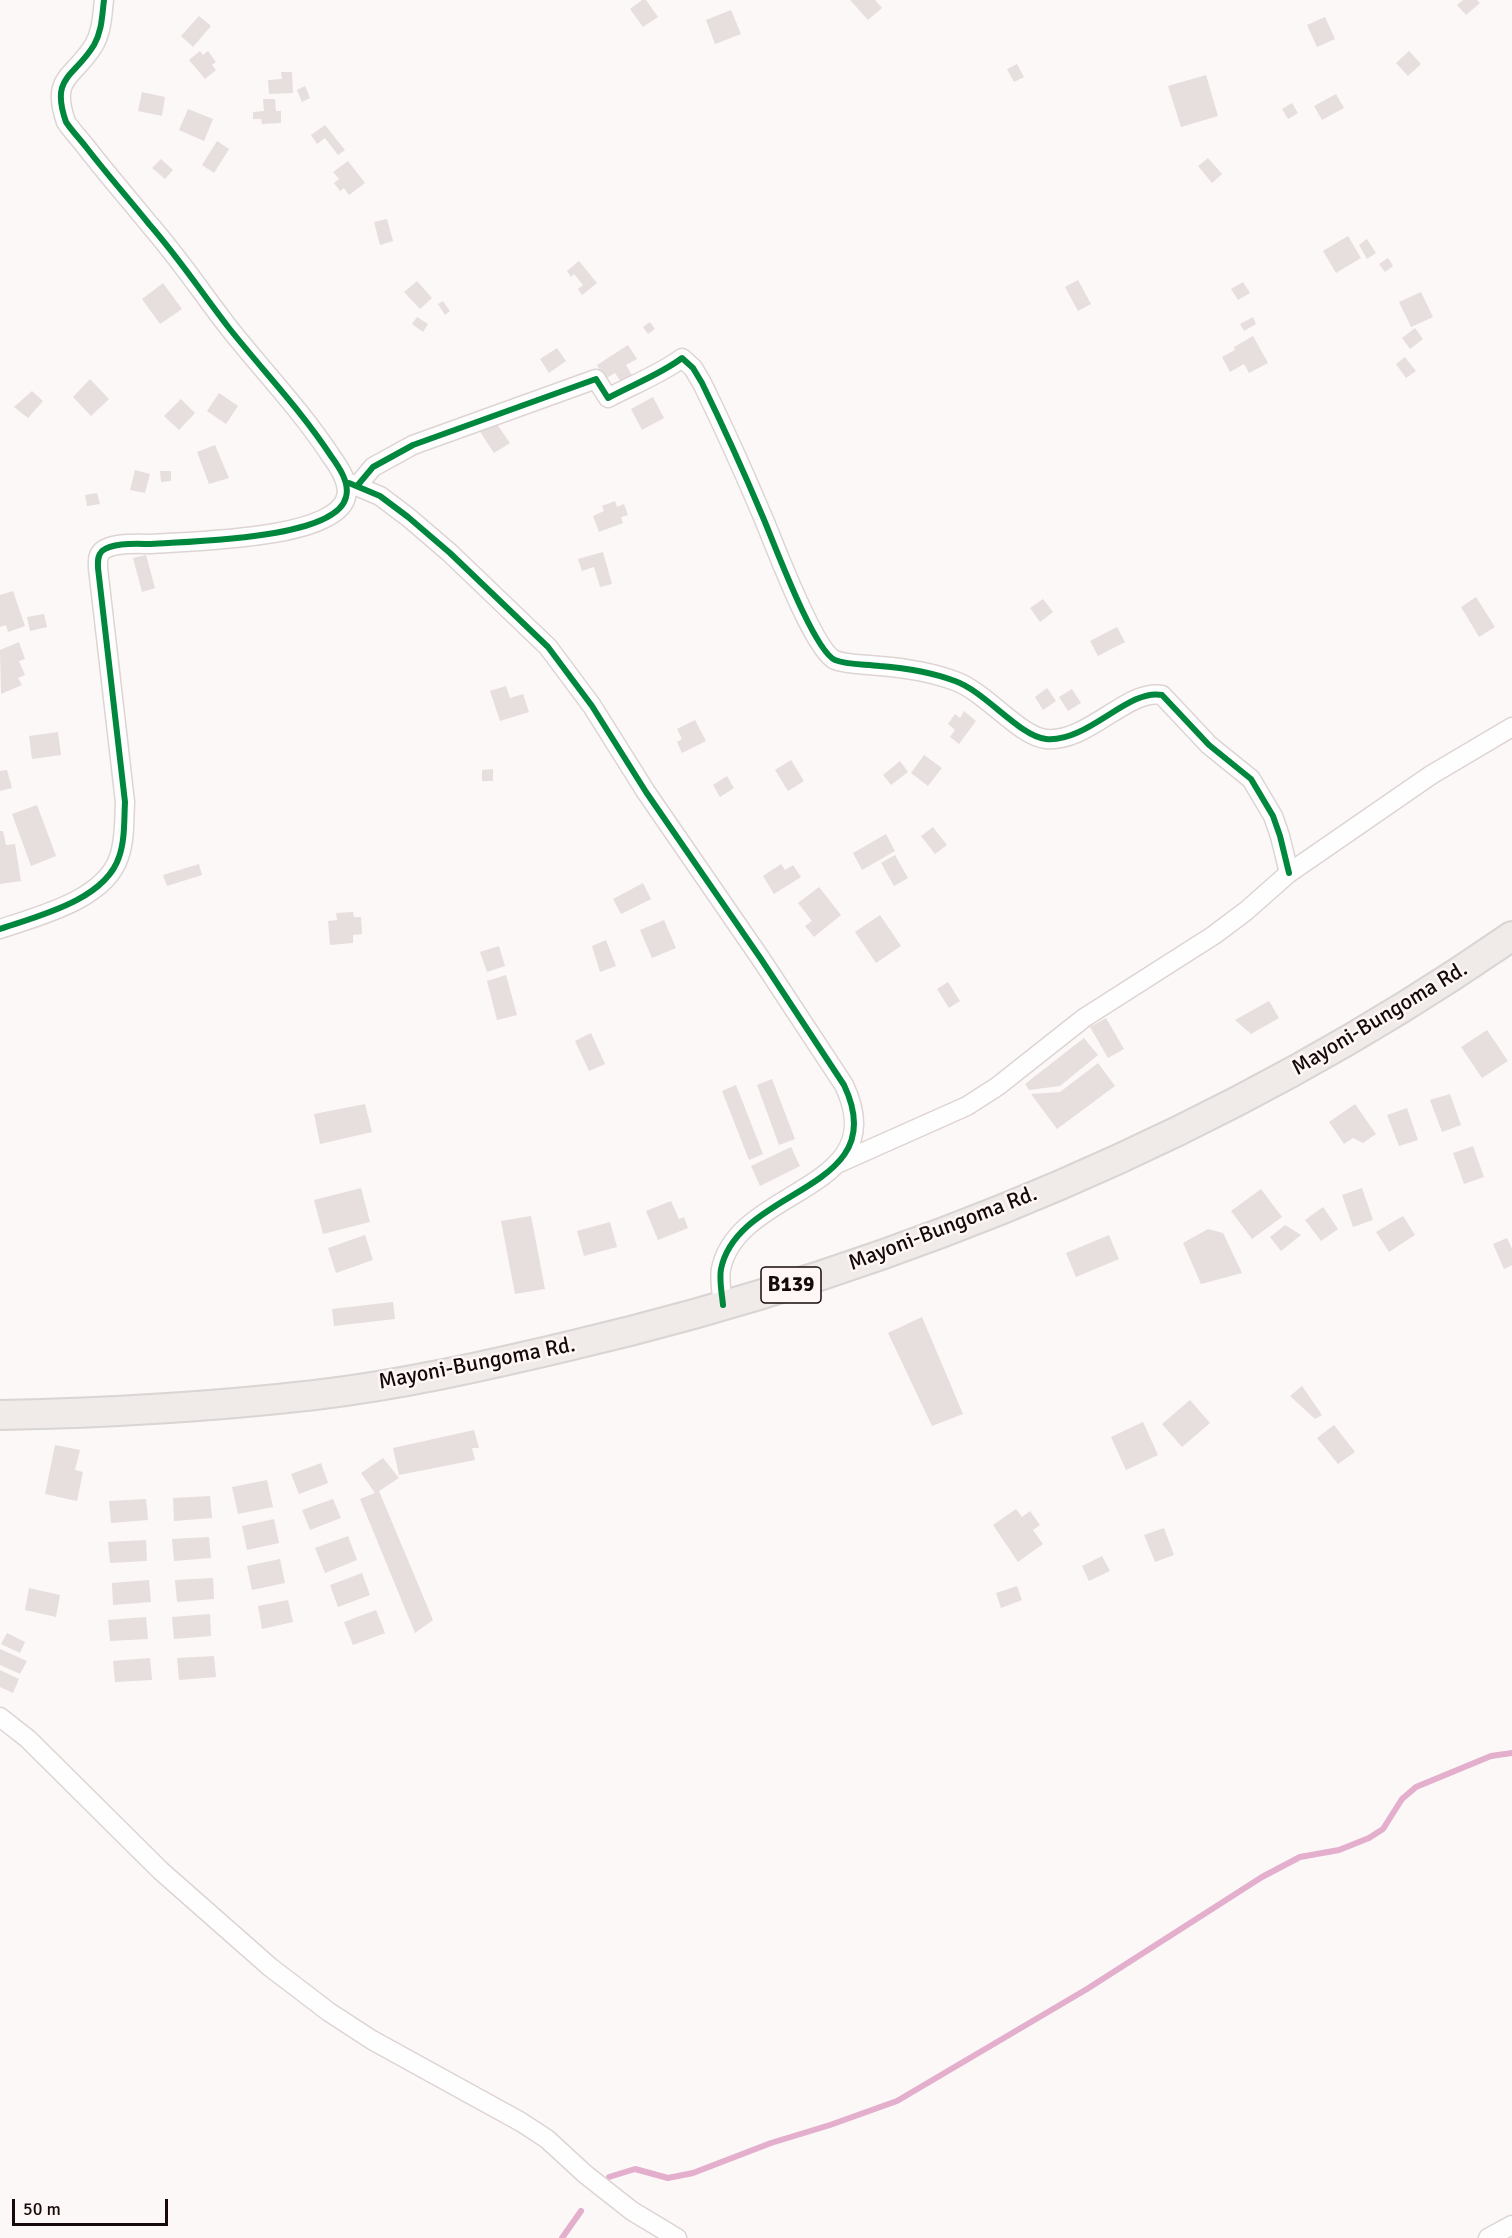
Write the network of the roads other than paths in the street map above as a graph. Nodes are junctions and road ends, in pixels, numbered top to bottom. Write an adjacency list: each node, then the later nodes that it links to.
1 (104, 0): 2 (street)
2 (352, 484): 4 (street); 5 (street); 7 (street)
3 (1512, 727): 4 (street)
4 (1289, 873): 7 (street)
5 (0, 928)
6 (1512, 936): 8 (main road, Mayoni-Bungoma Rd. / B139)
7 (834, 1166): 8 (street)
8 (723, 1305): 9 (main road, Mayoni-Bungoma Rd. / B139)
9 (0, 1415)
10 (0, 1717): 12 (street)
11 (1512, 2225): 13 (street)
12 (677, 2238)
13 (1488, 2238)

